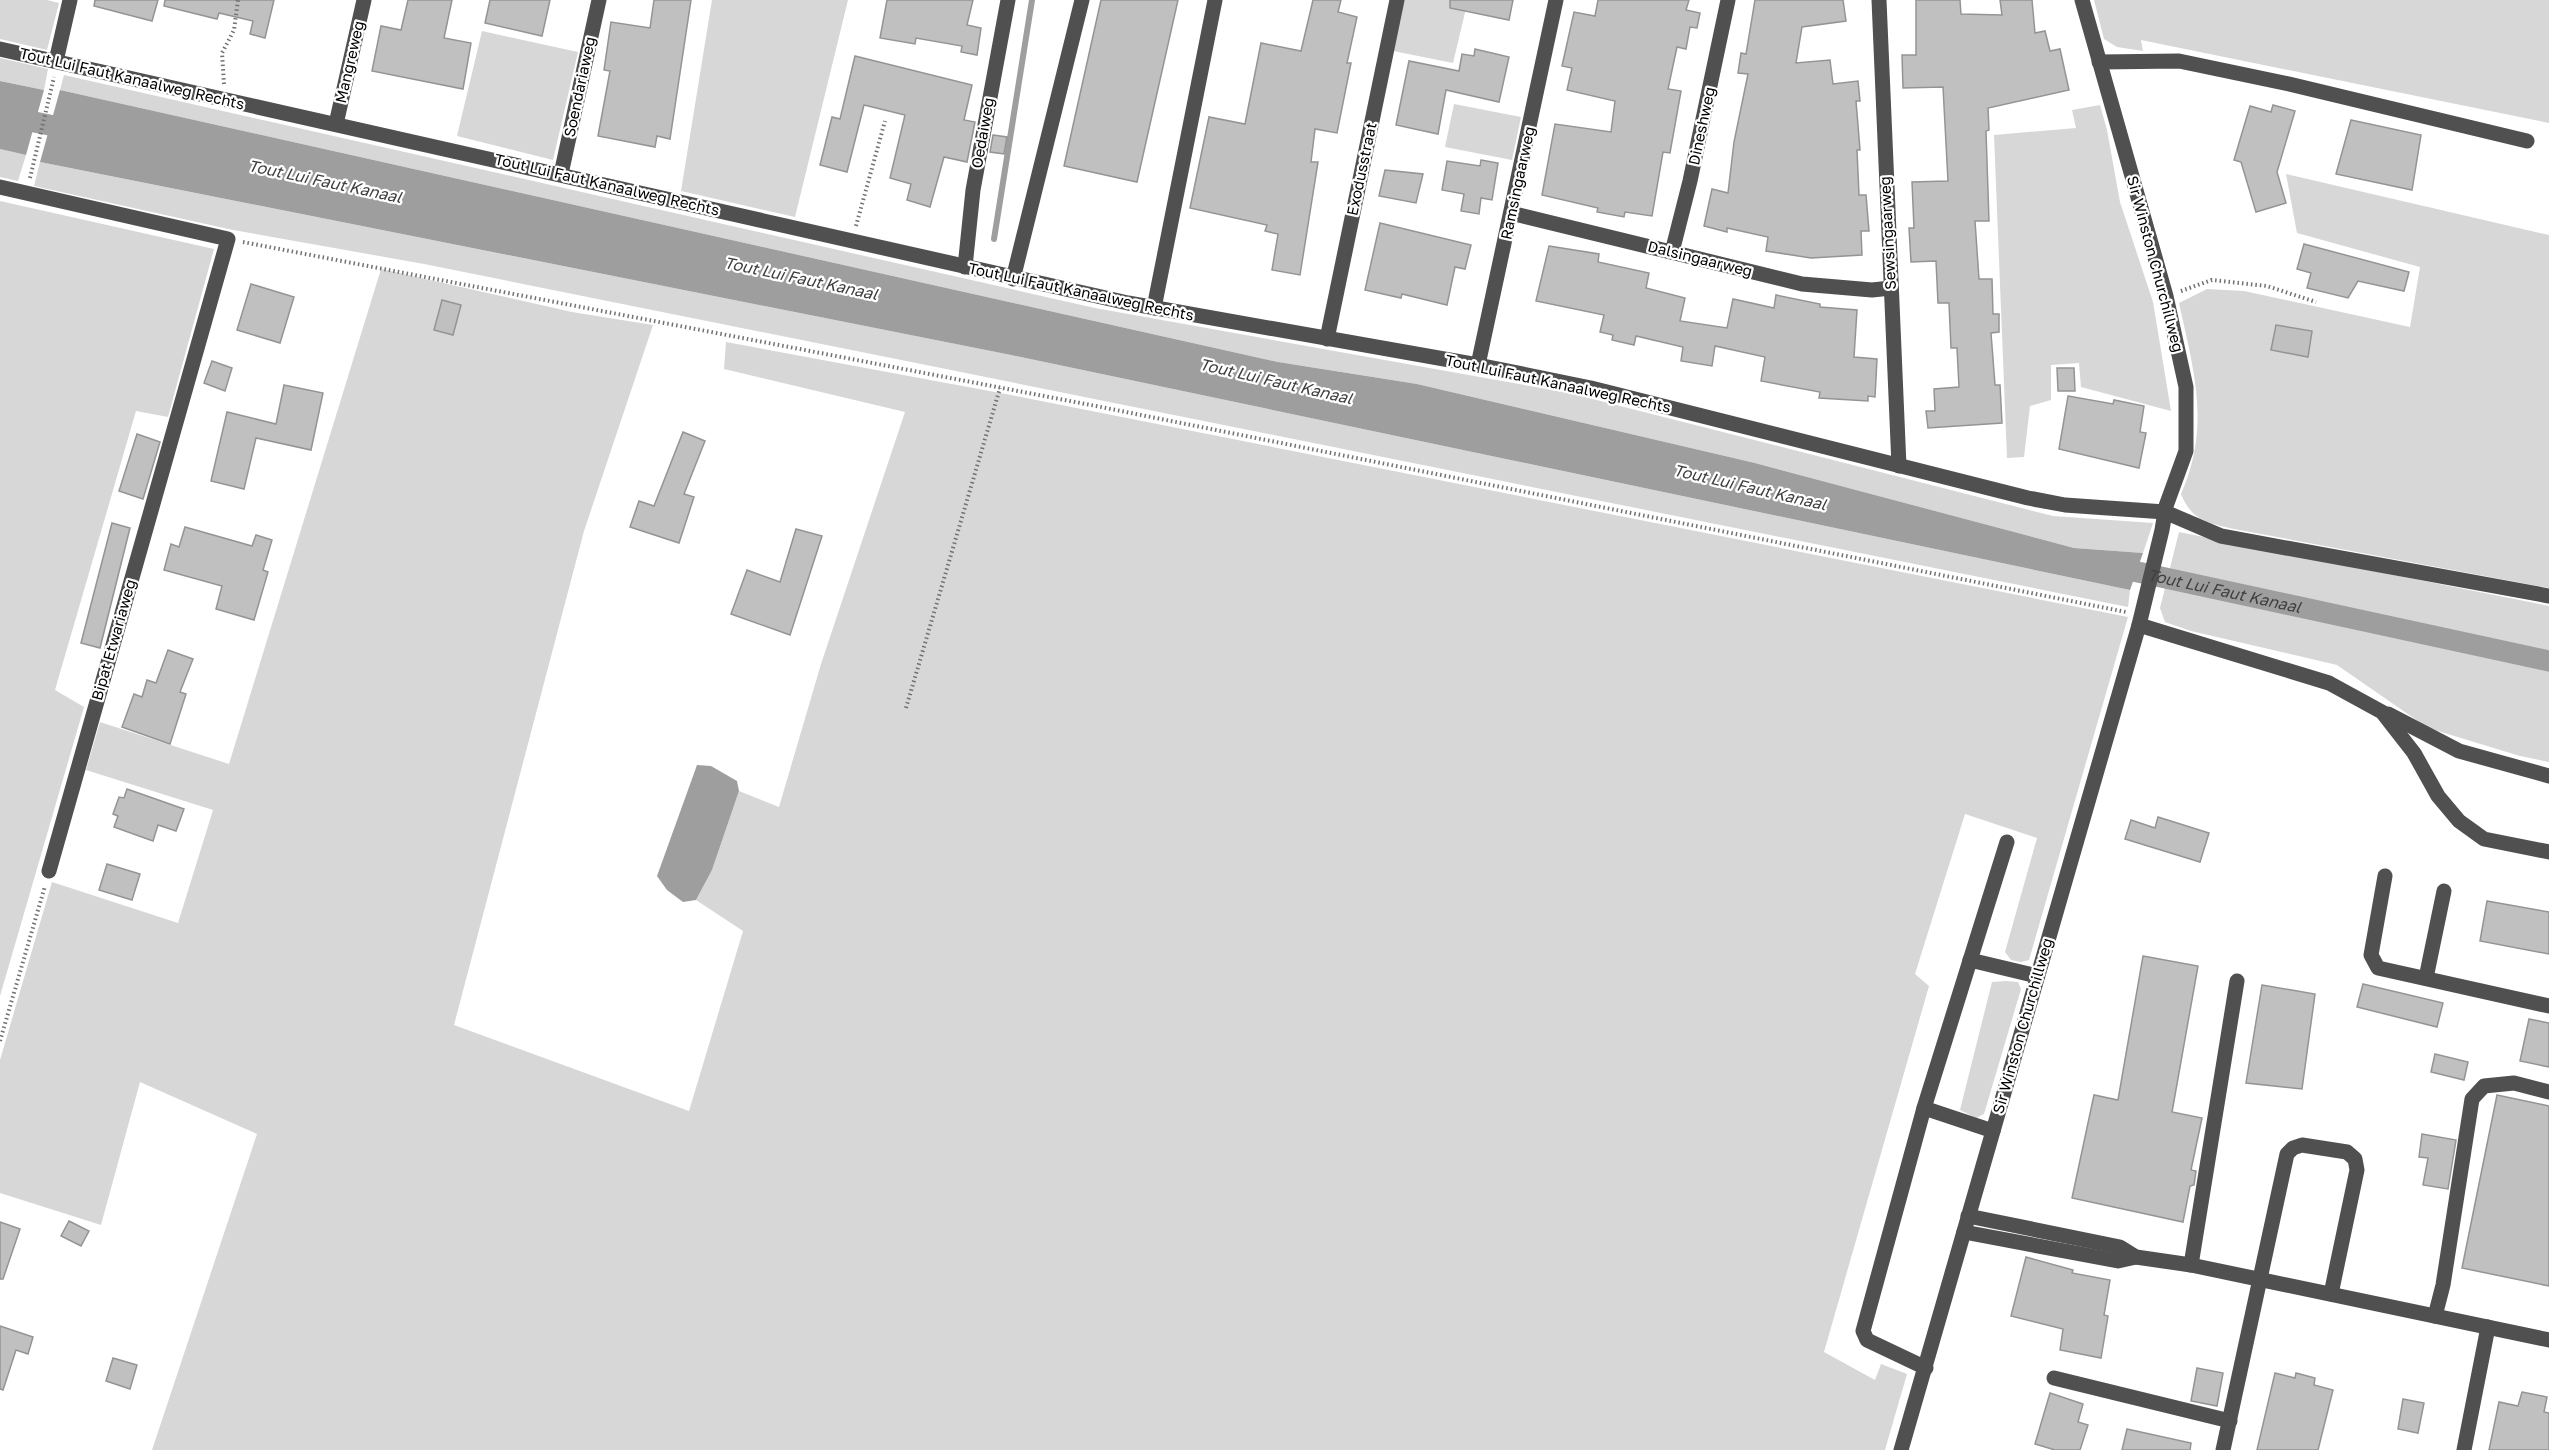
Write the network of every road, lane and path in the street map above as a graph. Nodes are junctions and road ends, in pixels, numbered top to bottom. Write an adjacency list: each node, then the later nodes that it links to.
1 (70, 0): 14 (street)
2 (238, 0): 17 (path)
3 (364, 0): 19 (street, Mangreweg)
4 (599, 0): 22 (street, Soendariaweg)
5 (1008, 0): 28 (street, Oedaiweg)
6 (1082, 0): 29 (street)
7 (1215, 0): 33 (street)
8 (1396, 0): 34 (street, Exodusstraat)
9 (1556, 0): 24 (street, Ramsingaarweg)
10 (1728, 0): 27 (street, Dineshweg)
11 (1879, 0): 30 (street, Sewsingaarweg)
12 (2082, 0): 15 (street, Sir Winston Churchillweg)
13 (0, 49): 14 (street, Tout Lui Faut Kanaalweg Rechts)
14 (56, 61): 17 (street, Tout Lui Faut Kanaalweg Rechts)
15 (2099, 62): 20 (street); 31 (street, Sir Winston Churchillweg)
16 (53, 81): 21 (path)
17 (224, 100): 19 (street, Tout Lui Faut Kanaalweg Rechts)
18 (885, 121): 26 (path)
19 (336, 124): 22 (street, Tout Lui Faut Kanaalweg Rechts)
20 (2527, 141)
21 (31, 170)
22 (561, 174): 26 (street, Tout Lui Faut Kanaalweg Rechts)
23 (0, 187): 25 (street)
24 (1511, 213): 27 (street, Dalsingaarweg); 35 (street, Ramsingaarweg)
25 (228, 239): 36 (path); 46 (street, Bipat Etwariaweg)
26 (851, 241): 28 (street, Tout Lui Faut Kanaalweg Rechts)
27 (1672, 252): 30 (street, Dalsingaarweg)
28 (965, 267): 29 (street, Tout Lui Faut Kanaalweg Rechts)
29 (1013, 279): 33 (street, Tout Lui Faut Kanaalweg Rechts)
30 (1891, 288): 37 (street, Sewsingaarweg)
31 (2166, 296): 32 (path); 38 (street, Sir Winston Churchillweg)
32 (2316, 302)
33 (1154, 308): 34 (street, Tout Lui Faut Kanaalweg Rechts)
34 (1327, 339): 35 (street, Tout Lui Faut Kanaalweg Rechts)
35 (1478, 365): 37 (street, Tout Lui Faut Kanaalweg Rechts)
36 (1000, 388): 40 (path); 41 (path)
37 (1899, 466): 38 (street, Tout Lui Faut Kanaalweg Rechts)
38 (2165, 512): 39 (street, Tout Lui Faut Kanaalweg Rechts); 40 (street, Sir Winston Churchillweg)
39 (2549, 596)
40 (2141, 613): 42 (street); 50 (street, Sir Winston Churchillweg)
41 (906, 708)
42 (2382, 712): 43 (street); 45 (street)
43 (2549, 776)
44 (2007, 842): 49 (street)
45 (2549, 852)
46 (49, 871): 54 (path)
47 (2385, 876): 51 (street)
48 (2444, 891): 51 (street)
49 (1970, 960): 50 (street); 56 (street)
50 (2037, 976): 57 (street, Sir Winston Churchillweg)
51 (2426, 978): 53 (street)
52 (2236, 981): 61 (street)
53 (2549, 1006)
54 (0, 1041)
55 (2549, 1092): 64 (street)
56 (1924, 1108): 57 (street); 67 (street)
57 (1993, 1131): 58 (street, Sir Winston Churchillweg)
58 (1968, 1216): 59 (street, Sir Winston Churchillweg); 60 (street)
59 (1964, 1232): 60 (street); 67 (street, Sir Winston Churchillweg)
60 (2136, 1257): 61 (street)
61 (2191, 1265): 62 (street)
62 (2262, 1280): 63 (street); 63 (street); 69 (street)
63 (2331, 1294): 64 (street)
64 (2435, 1316): 65 (street)
65 (2487, 1327): 66 (street); 72 (street)
66 (2549, 1340)
67 (1926, 1368): 70 (street, Sir Winston Churchillweg)
68 (2054, 1378): 69 (street)
69 (2230, 1421): 71 (street)
70 (1901, 1450)
71 (2223, 1450)
72 (2464, 1450)

